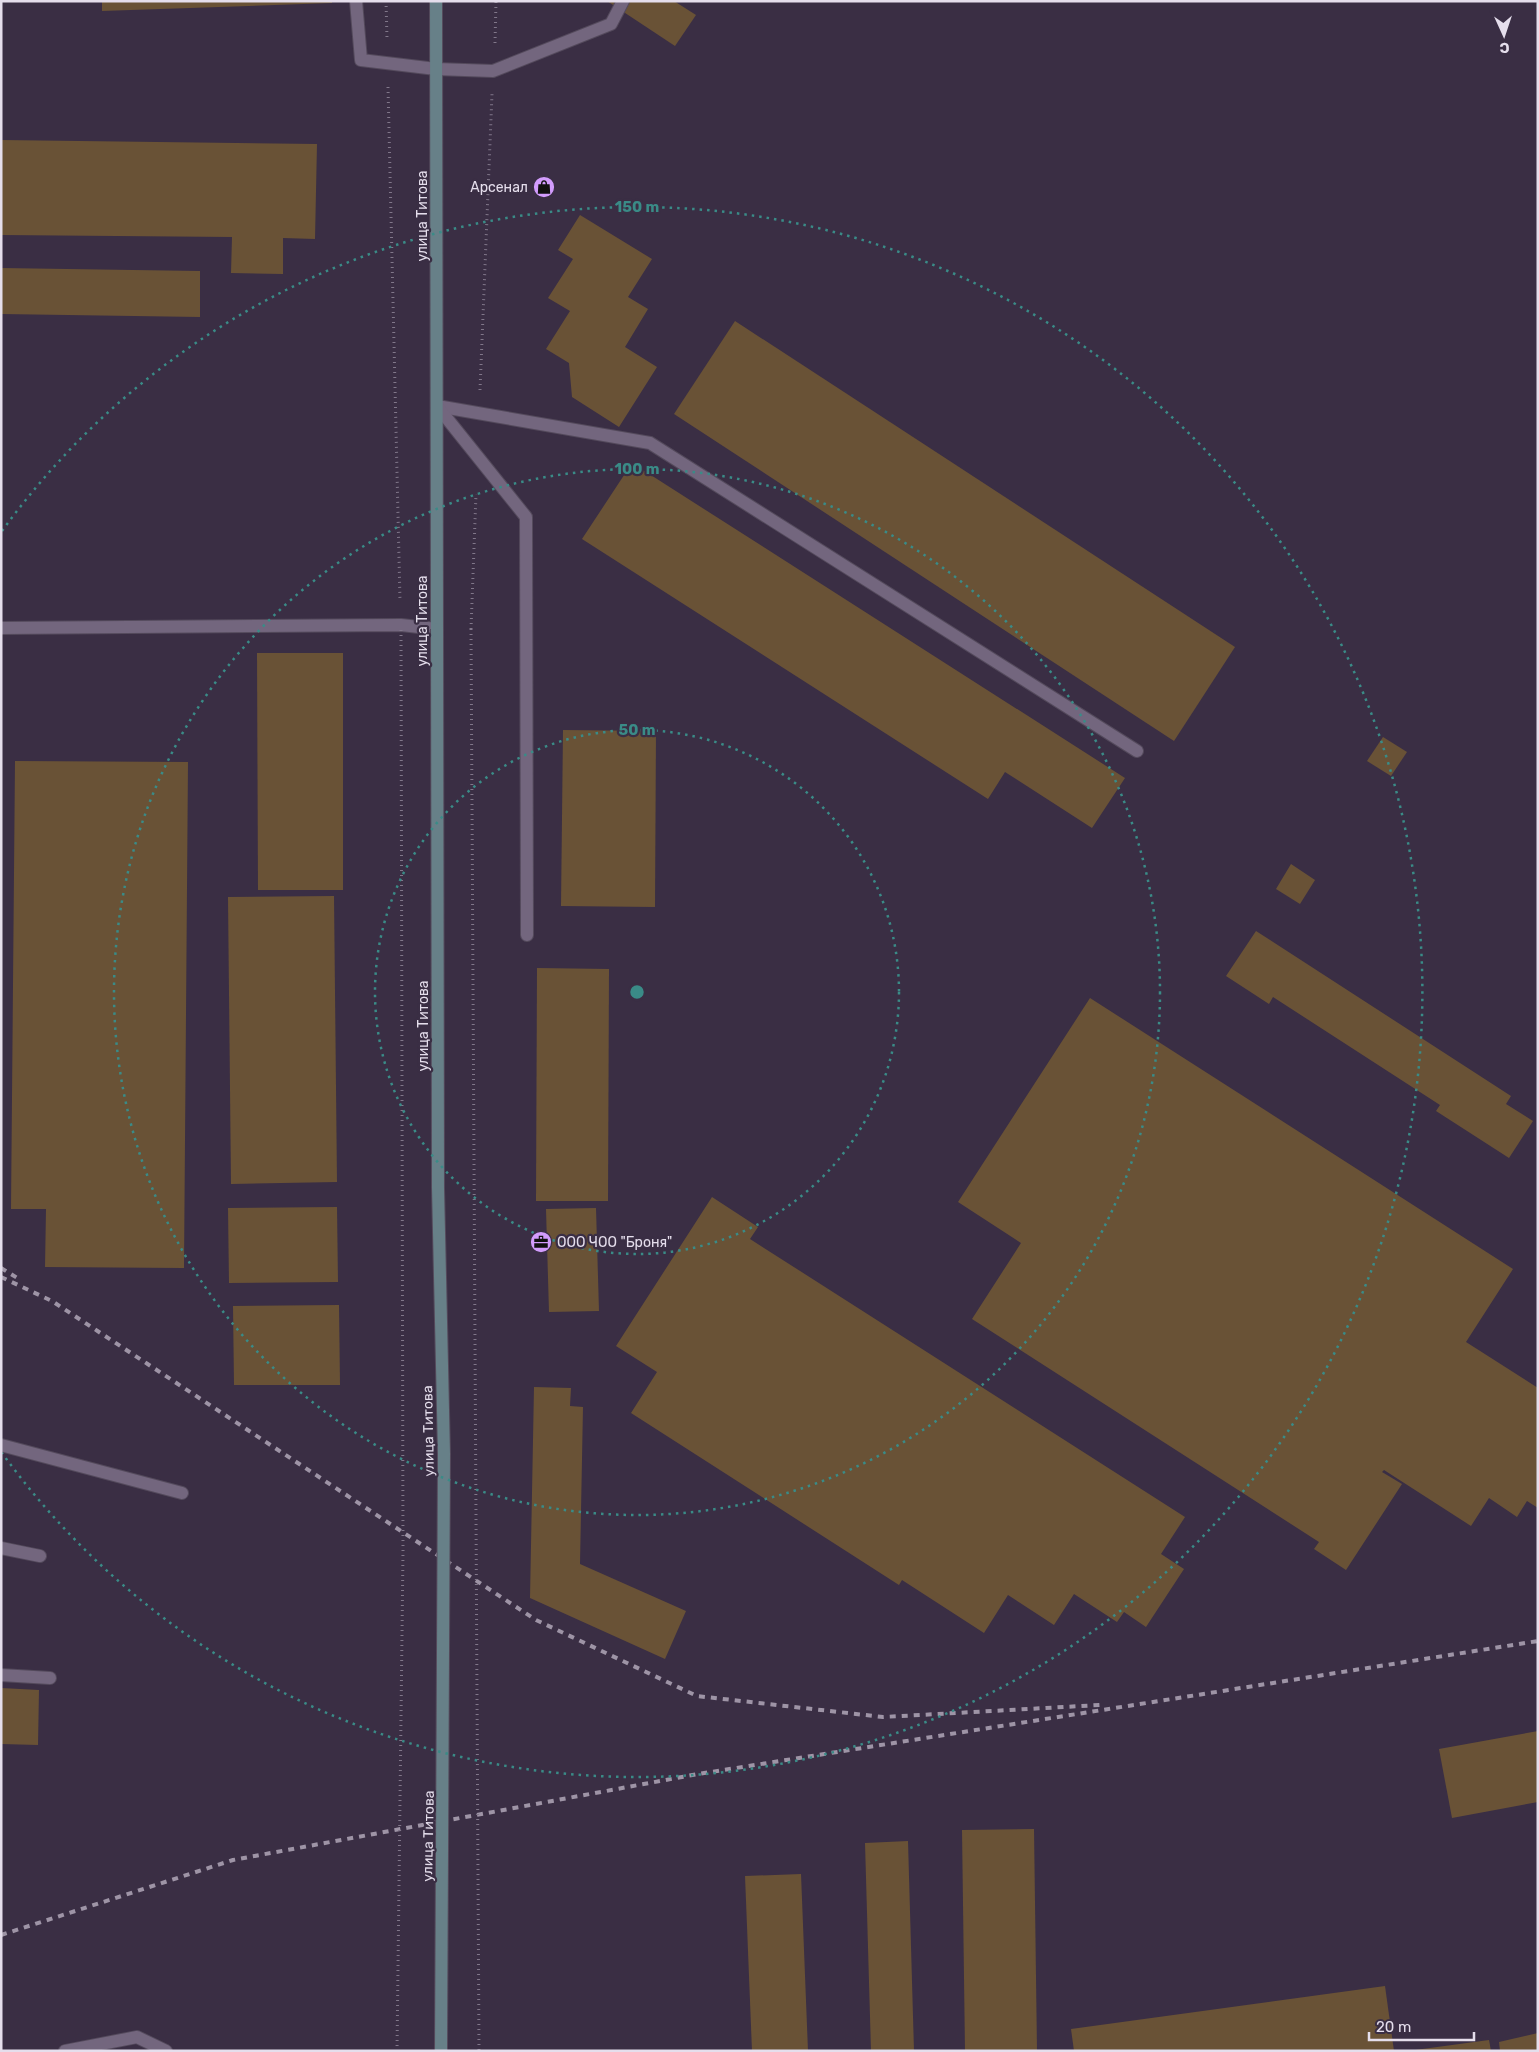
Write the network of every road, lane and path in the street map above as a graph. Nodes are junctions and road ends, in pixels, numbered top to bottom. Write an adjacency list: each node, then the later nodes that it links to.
1 (356, 1): 6 (lane)
2 (386, 1): 6 (path)
3 (436, 1): 7 (main road, улица Титова)
4 (496, 1): 8 (path)
5 (623, 1): 8 (lane)
6 (388, 63): 7 (lane); 12 (path)
7 (436, 68): 8 (lane); 9 (main road, улица Титова)
8 (493, 71): 10 (path)
9 (437, 406): 10 (lane); 11 (lane); 14 (main road, улица Титова)
10 (480, 413): 15 (lane)
11 (478, 457): 16 (lane); 27 (path, bridge)
12 (401, 627): 13 (lane); 14 (lane); 25 (path, bridge)
13 (1, 628)
14 (437, 629): 26 (main road, улица Титова, bridge)
15 (1137, 751)
16 (527, 936)
17 (1, 1445): 18 (lane)
18 (182, 1493)
19 (1, 1548): 20 (lane)
20 (40, 1556)
21 (1, 1675): 22 (lane)
22 (50, 1678)
23 (66, 2051): 24 (lane)
24 (166, 2051)
25 (397, 2051)
26 (441, 2051)
27 (479, 2051)

